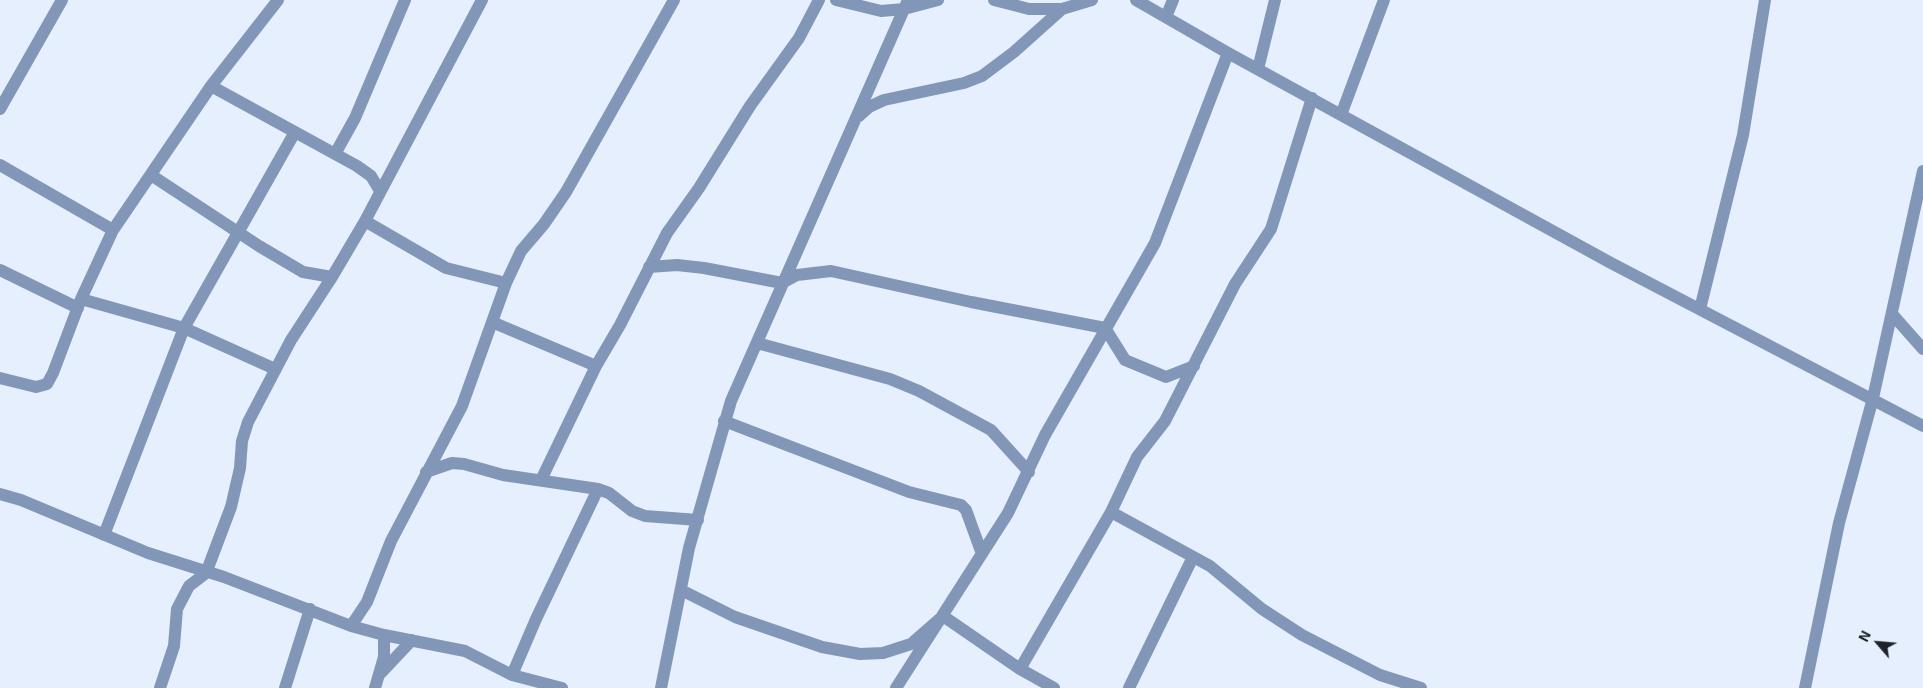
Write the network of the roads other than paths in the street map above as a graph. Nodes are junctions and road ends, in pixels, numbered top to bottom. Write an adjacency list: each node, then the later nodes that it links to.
1 (62, 0): 23 (street)
2 (278, 0): 21 (street)
3 (405, 0): 27 (street)
4 (482, 0): 31 (street)
5 (674, 0): 38 (street)
6 (819, 0): 35 (street)
7 (836, 0): 16 (street)
8 (938, 0): 16 (street)
9 (994, 0): 17 (street)
10 (1092, 0): 17 (street)
11 (1136, 0): 18 (street)
12 (1173, 0): 18 (street)
13 (1275, 0): 20 (street)
14 (1384, 0): 24 (street)
15 (1765, 0): 41 (street)
16 (906, 5): 25 (street)
17 (1062, 9): 25 (street)
18 (1166, 17): 19 (street)
19 (1228, 53): 20 (street); 45 (street)
20 (1258, 69): 22 (street)
21 (212, 86): 26 (street); 30 (street)
22 (1312, 98): 24 (street); 49 (street)
23 (0, 109)
24 (1341, 115): 41 (street)
25 (858, 118): 39 (street)
26 (295, 132): 27 (street); 34 (street)
27 (335, 154): 31 (street)
28 (0, 165): 33 (street)
29 (1923, 171): 42 (street)
30 (152, 175): 33 (street); 34 (street)
31 (380, 191): 32 (street)
32 (365, 221): 37 (street); 38 (street)
33 (113, 230): 40 (street)
34 (238, 231): 37 (street); 44 (street)
35 (649, 267): 39 (street); 48 (street)
36 (0, 270): 40 (street)
37 (332, 277): 50 (street)
38 (506, 283): 43 (street)
39 (782, 283): 45 (street); 46 (street)
40 (79, 303): 44 (street); 51 (street)
41 (1700, 309): 52 (street)
42 (1892, 314): 47 (street); 52 (street)
43 (492, 322): 48 (street); 55 (street)
44 (184, 328): 50 (street); 62 (street)
45 (1105, 328): 49 (street); 56 (street)
46 (757, 343): 53 (street); 56 (street)
47 (1923, 349)
48 (596, 366): 57 (street)
49 (1194, 366): 60 (street)
50 (275, 369): 65 (street)
51 (0, 378)
52 (1873, 398): 54 (street); 84 (street)
53 (724, 421): 61 (street); 63 (street)
54 (1923, 426)
55 (426, 472): 57 (street); 69 (street)
56 (1029, 472): 63 (street)
57 (541, 480): 58 (street)
58 (598, 488): 61 (street); 74 (street)
59 (0, 494): 62 (street)
60 (1111, 512): 64 (street); 72 (street)
61 (698, 520): 66 (street)
62 (104, 535): 65 (street)
63 (982, 554): 68 (street)
64 (1193, 557): 82 (street); 83 (street)
65 (206, 573): 67 (street); 75 (street)
66 (681, 590): 68 (street); 79 (street)
67 (310, 609): 69 (street); 76 (street)
68 (943, 616): 72 (street); 80 (street)
69 (351, 626): 70 (street)
70 (384, 636): 71 (street); 73 (street)
71 (412, 640): 73 (street); 74 (street)
72 (1020, 669): 81 (street)
73 (379, 675): 77 (street)
74 (512, 675): 78 (street)
75 (160, 688)
76 (285, 688)
77 (376, 688)
78 (562, 688)
79 (661, 688)
80 (896, 688)
81 (1054, 688)
82 (1130, 688)
83 (1421, 688)
84 (1805, 688)

